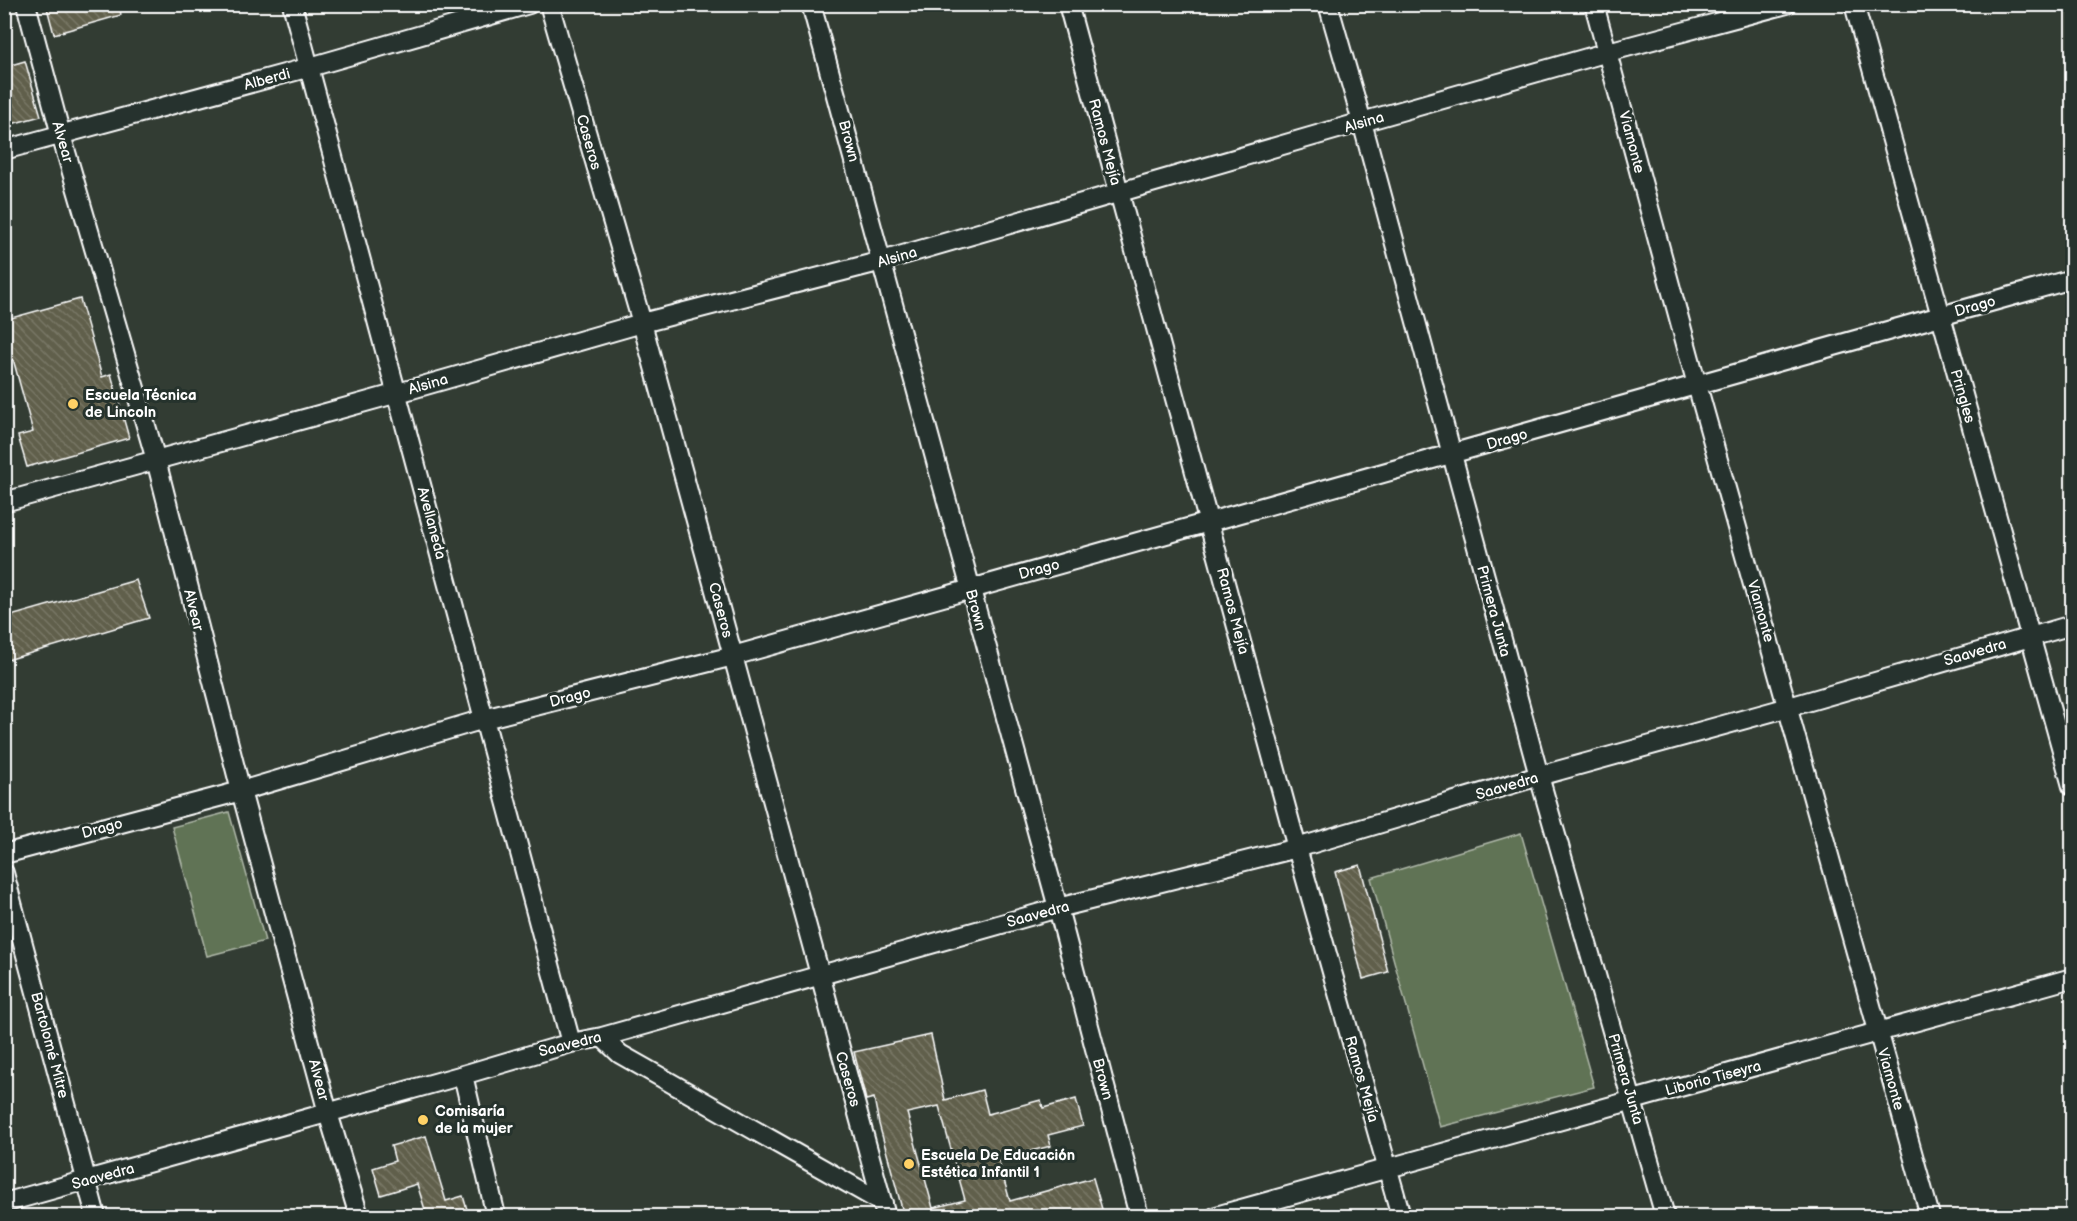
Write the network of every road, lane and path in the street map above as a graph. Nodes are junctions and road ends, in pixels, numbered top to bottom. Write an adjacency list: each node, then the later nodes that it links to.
1 (26, 4): 14 (street, Alvear)
2 (292, 4): 12 (street, Avellaneda)
3 (529, 4): 12 (street, Alberdi)
4 (549, 4): 20 (street, Caseros)
5 (811, 4): 17 (street, Brown)
6 (1068, 4): 16 (street, Ramos Mejía)
7 (1328, 4): 13 (street, Primera Junta)
8 (1594, 4): 11 (street, Viamonte)
9 (1787, 4): 11 (street, Alsina)
10 (1854, 4): 19 (street, Pringles)
11 (1608, 52): 13 (street, Alsina); 21 (street, Viamonte)
12 (310, 67): 14 (street, Alberdi); 22 (street, Avellaneda)
13 (1362, 122): 16 (street, Alsina); 23 (street, Primera Junta)
14 (61, 135): 15 (street, Alberdi); 24 (street, Alvear)
15 (4, 150)
16 (1120, 194): 17 (street, Alsina); 26 (street, Ramos Mejía)
17 (882, 261): 20 (street, Alsina); 27 (street, Brown)
18 (2073, 279): 19 (street, Drago)
19 (1941, 316): 21 (street, Drago); 29 (street, Pringles)
20 (642, 323): 22 (street, Alsina); 30 (street, Caseros)
21 (1698, 385): 23 (street, Drago); 31 (street, Viamonte)
22 (398, 393): 24 (street, Alsina); 32 (street, Avellaneda)
23 (1452, 455): 26 (street, Drago); 33 (street, Primera Junta)
24 (156, 460): 25 (street, Alsina); 35 (street, Alvear)
25 (4, 502)
26 (1209, 523): 27 (street, Drago); 36 (street, Ramos Mejía)
27 (970, 588): 30 (street, Drago); 39 (street, Brown)
28 (2073, 625): 29 (street, Saavedra)
29 (2030, 636): 31 (street, Saavedra); 34 (street, Pringles)
30 (733, 656): 32 (street, Drago); 40 (street, Caseros)
31 (1789, 707): 33 (street, Saavedra); 42 (street, Viamonte)
32 (484, 719): 35 (street, Drago); 44 (street, Avellaneda)
33 (1539, 776): 36 (street, Saavedra); 46 (street, Primera Junta)
34 (2073, 786)
35 (241, 791): 37 (street, Drago); 47 (street, Alvear)
36 (1297, 848): 39 (street, Saavedra); 48 (street, Ramos Mejía)
37 (4, 854)
38 (4, 873): 49 (street, Bartolomé Mitre)
39 (1058, 908): 40 (street, Saavedra); 55 (street, Brown)
40 (819, 975): 43 (street, Saavedra); 51 (street, Caseros)
41 (2073, 978): 42 (street, Liborio Tiseyra)
42 (1878, 1033): 46 (street, Liborio Tiseyra); 59 (street, Viamonte)
43 (602, 1037): 44 (street, Saavedra); 51 (street)
44 (571, 1043): 45 (street, Saavedra)
45 (463, 1075): 47 (street, Saavedra); 54 (street)
46 (1632, 1100): 48 (street, Liborio Tiseyra); 58 (street, Primera Junta)
47 (328, 1113): 49 (street, Saavedra); 53 (street, Alvear)
48 (1388, 1168): 56 (street, Liborio Tiseyra); 57 (street, Ramos Mejía)
49 (86, 1181): 50 (street, Saavedra); 52 (street, Bartolomé Mitre)
50 (4, 1203)
51 (885, 1210)
52 (96, 1216)
53 (359, 1216)
54 (496, 1216)
55 (1139, 1216)
56 (1216, 1216)
57 (1401, 1216)
58 (1665, 1216)
59 (1930, 1216)

